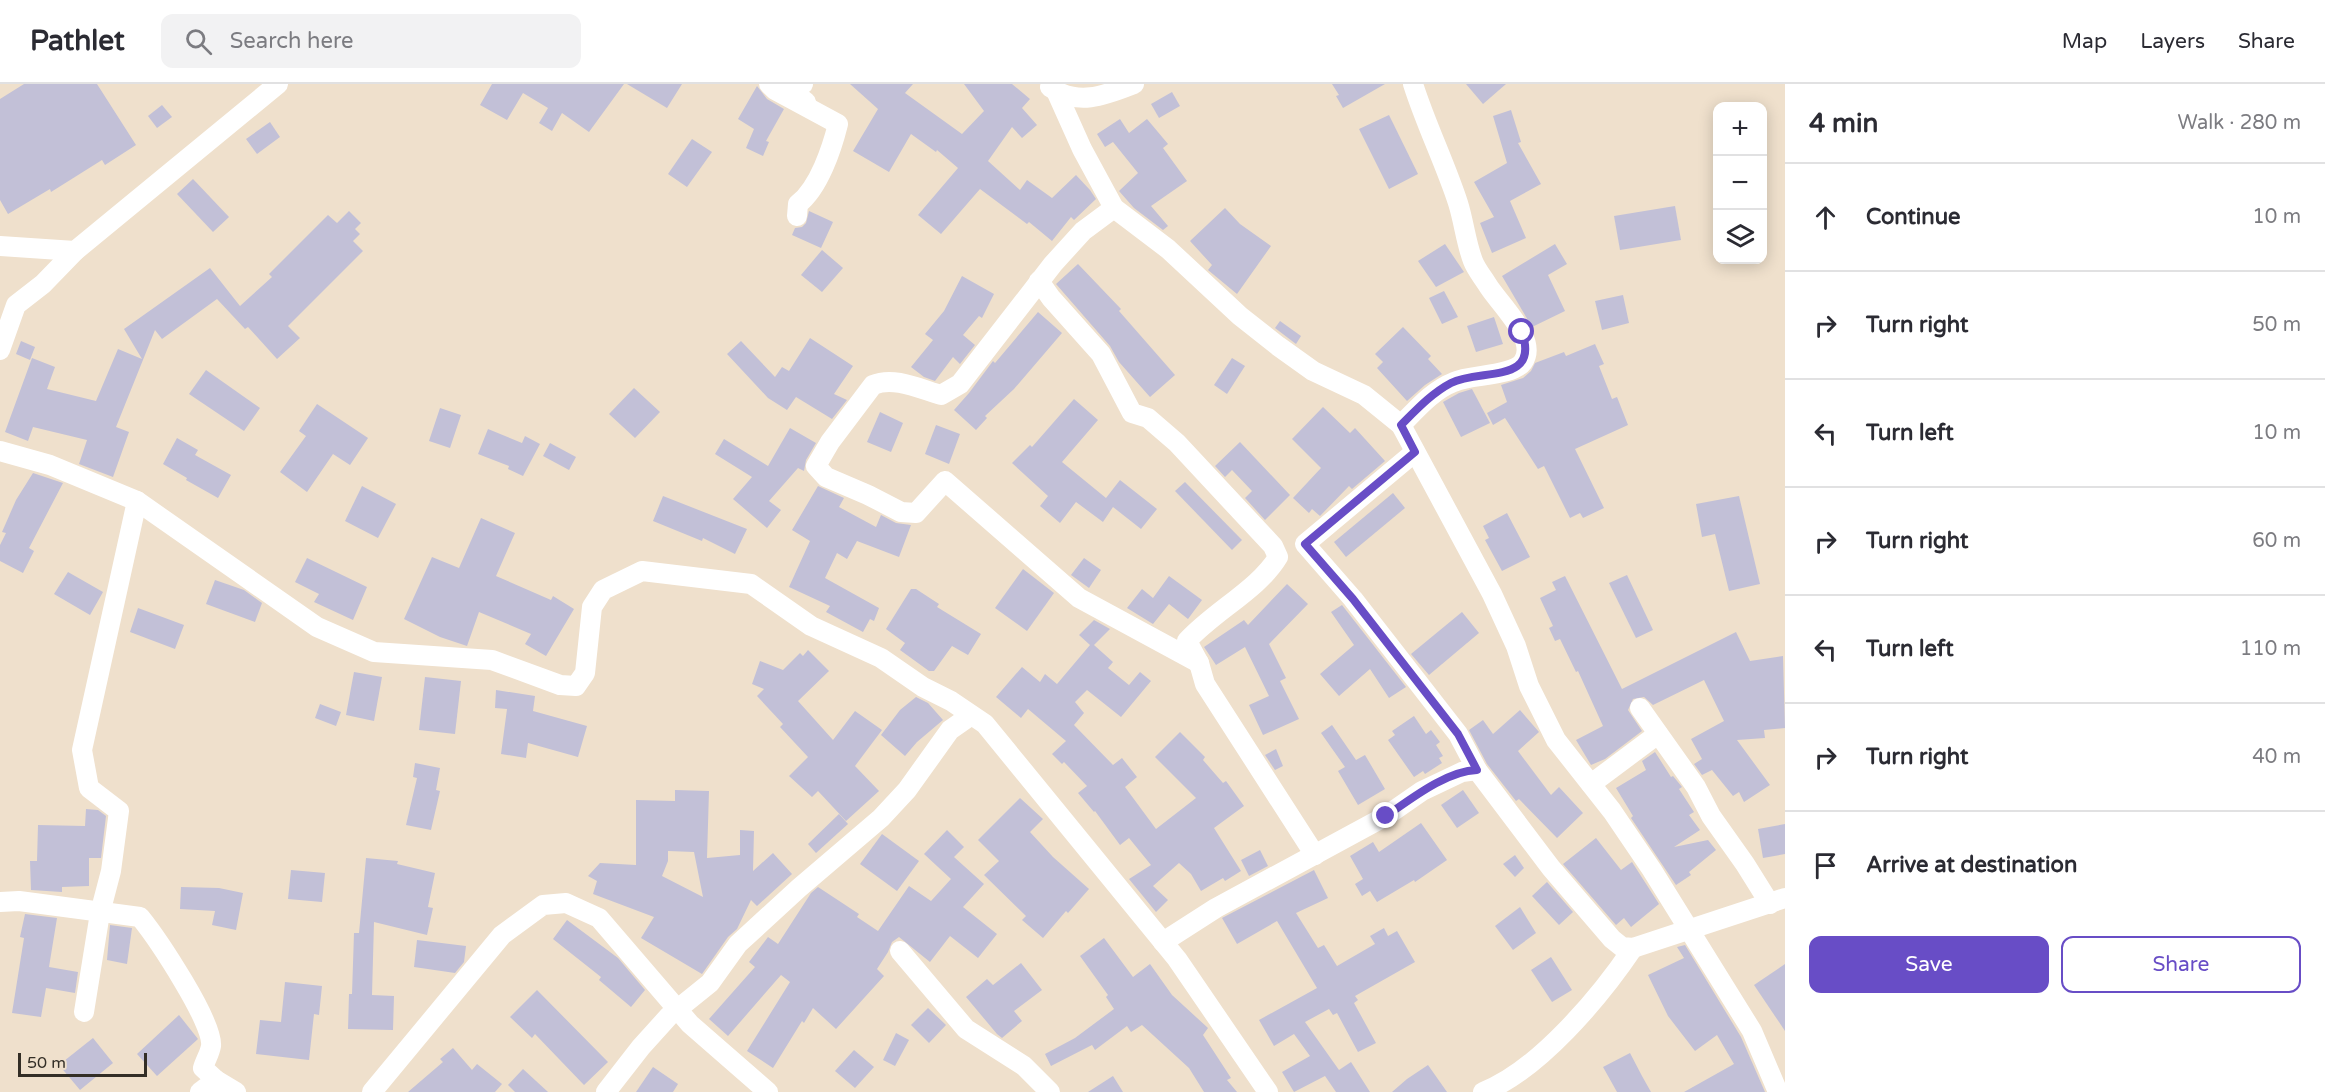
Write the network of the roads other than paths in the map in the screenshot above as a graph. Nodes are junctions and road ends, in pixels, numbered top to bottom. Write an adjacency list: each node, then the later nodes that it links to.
1 (278, 84): 11 (street)
2 (769, 84): 7 (street)
3 (803, 84): 7 (street)
4 (1134, 84): 6 (street)
5 (1413, 84): 14 (street)
6 (1051, 88): 8 (street)
7 (838, 124): 9 (street)
8 (1114, 208): 12 (street); 14 (street)
9 (797, 216)
10 (0, 246): 11 (street)
11 (75, 251): 13 (street)
12 (1039, 281): 18 (street); 18 (street)
13 (0, 350)
14 (1401, 425): 16 (street)
15 (0, 451): 17 (street)
16 (1415, 452): 24 (street); 25 (street)
17 (137, 501): 19 (street); 29 (street)
18 (1199, 663): 26 (street)
19 (951, 701): 21 (street); 22 (street)
20 (1640, 708): 23 (street)
21 (970, 716): 22 (street); 31 (street)
22 (950, 730): 34 (street)
23 (1658, 734): 25 (street); 27 (street)
24 (1477, 770): 26 (street); 33 (street)
25 (1591, 784): 30 (street)
26 (1315, 855): 31 (street)
27 (1777, 901): 30 (street)
28 (0, 902): 29 (street)
29 (100, 913): 35 (street); 36 (street)
30 (1689, 929): 33 (street); 44 (street)
31 (1163, 942): 42 (street)
32 (900, 951): 41 (street)
33 (1625, 954): 43 (street)
34 (679, 1010): 38 (street); 39 (street); 40 (street)
35 (84, 1012)
36 (208, 1086): 37 (street)
37 (236, 1092)
38 (372, 1092)
39 (606, 1092)
40 (768, 1092)
41 (1050, 1092)
42 (1268, 1092)
43 (1483, 1092)
44 (1778, 1092)

